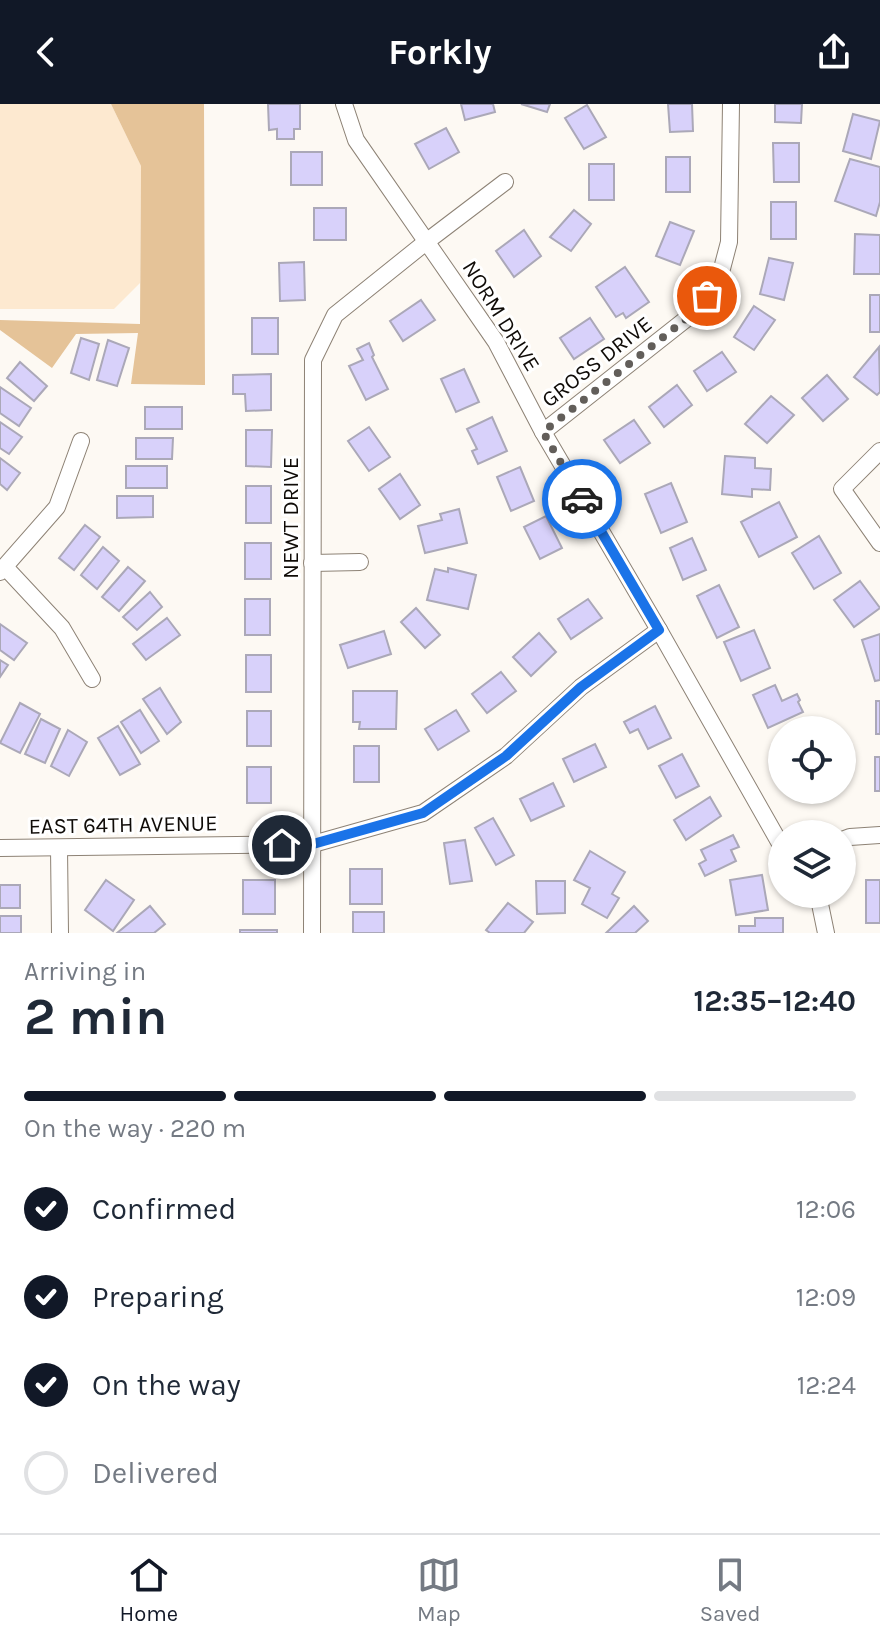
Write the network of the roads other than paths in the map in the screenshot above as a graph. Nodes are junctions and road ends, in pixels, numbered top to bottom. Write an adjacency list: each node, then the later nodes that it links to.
1 (344, 104): 4 (street, NORM DRIVE)
2 (731, 104): 5 (street, GROSS DRIVE)
3 (505, 182): 4 (street, NEWT DRIVE)
4 (426, 242): 5 (street, NORM DRIVE); 10 (street, NEWT DRIVE)
5 (543, 432): 12 (street, NORM DRIVE)
6 (81, 441): 11 (street)
7 (880, 451): 8 (street)
8 (880, 543)
9 (360, 562): 10 (street)
10 (312, 563): 17 (street, NEWT DRIVE)
11 (3, 570): 13 (street)
12 (659, 630): 14 (street, NORM DRIVE); 17 (street, EAST 64TH AVENUE)
13 (92, 679)
14 (768, 822)
15 (880, 835): 16 (street)
16 (856, 837)
17 (313, 844): 19 (street, EAST 64TH AVENUE); 22 (street, NEWT DRIVE)
18 (0, 848): 19 (street, EAST 64TH AVENUE)
19 (59, 848): 21 (street)
20 (821, 908): 23 (street)
21 (60, 933)
22 (312, 933)
23 (826, 933)

